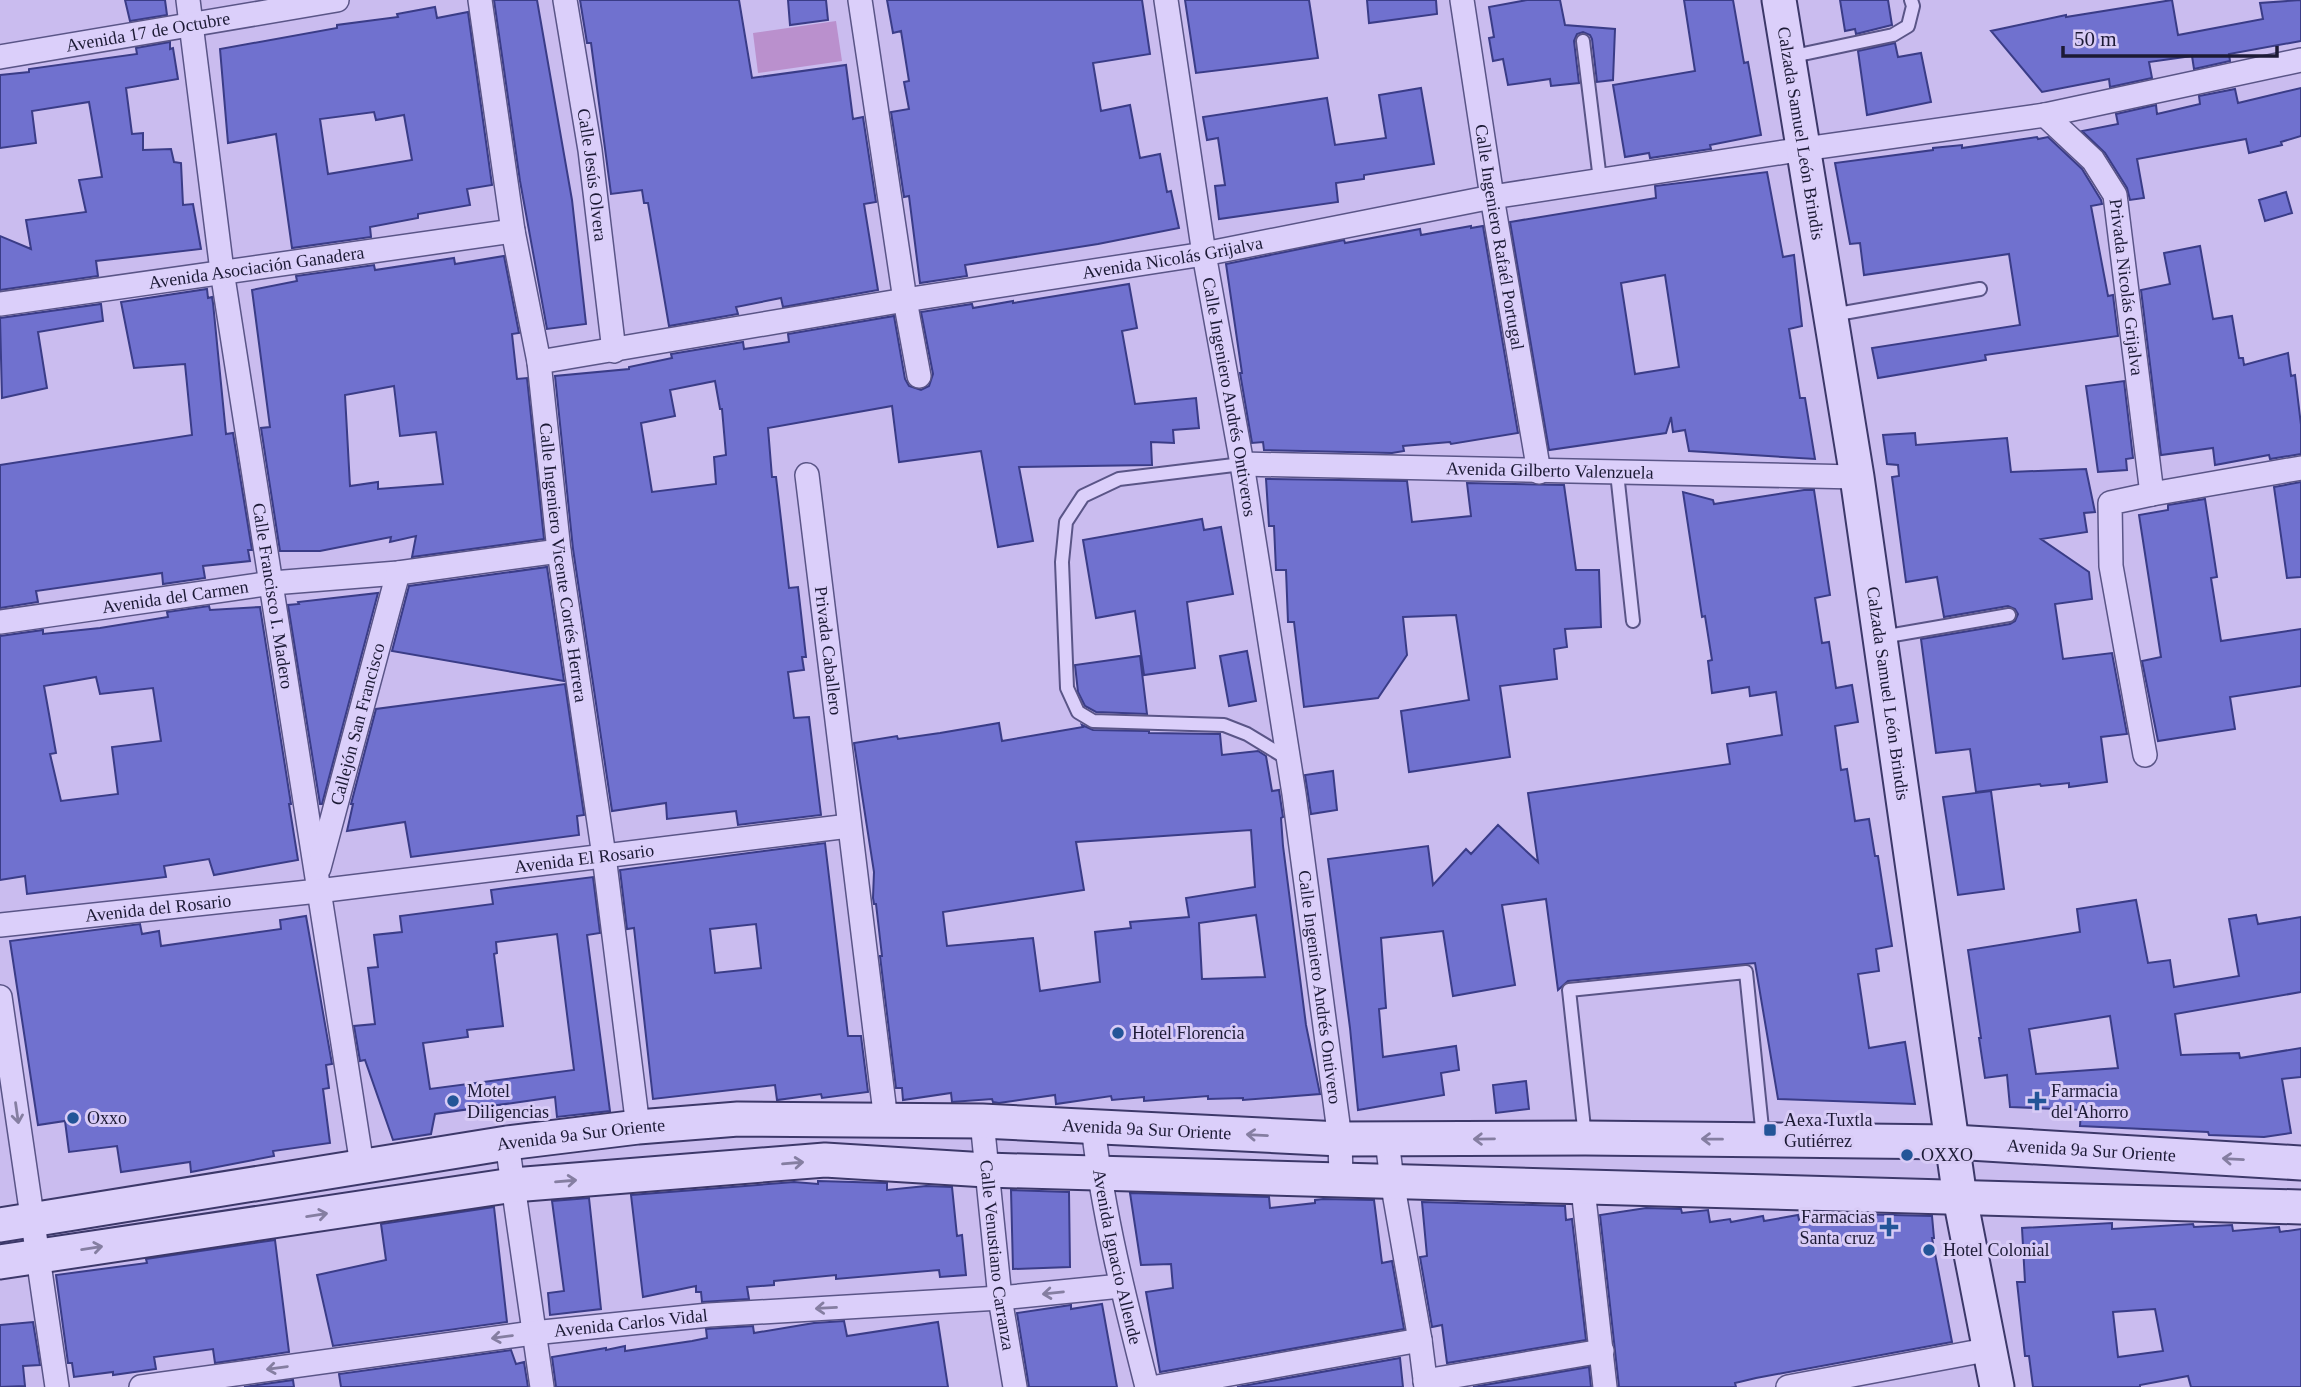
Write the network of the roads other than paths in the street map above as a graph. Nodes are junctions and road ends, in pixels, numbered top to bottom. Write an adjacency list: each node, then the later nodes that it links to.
1 (188, 0): 10 (street, Calle Francisco I. Madero)
2 (337, 0): 10 (street, Avenida 17 de Octubre)
3 (480, 0): 19 (street, Calle Ingeniero Vicente Cortés Herrera)
4 (565, 0): 26 (street, Calle Jesús Olvera)
5 (860, 0): 23 (street)
6 (1166, 0): 20 (street, Calle Ingeniero Andrés Ontiveros)
7 (1462, 0): 18 (street, Calle Ingeniero Rafaél Portugal)
8 (1779, 0): 13 (main road, Calzada Samuel León Brindis)
9 (1911, 0): 13 (lane)
10 (192, 26): 12 (street, Avenida 17 de Octubre); 21 (street, Calle Francisco I. Madero)
11 (1583, 41): 17 (lane)
12 (0, 57)
13 (1788, 57): 16 (main road, Calzada Samuel León Brindis)
14 (2301, 60): 15 (street)
15 (2045, 116): 16 (street); 35 (street, Privada Nicolás Grijalva)
16 (1804, 149): 17 (street, Avenida Nicolás Grijalva); 25 (main road, Calzada Samuel León Brindis)
17 (1600, 180): 18 (street, Avenida Nicolás Grijalva)
18 (1492, 197): 20 (street, Avenida Nicolás Grijalva); 31 (street, Calle Ingeniero Rafaél Portugal)
19 (513, 231): 21 (street, Avenida Asociación Ganadera); 27 (street, Calle Ingeniero Vicente Cortés Herrera)
20 (1205, 254): 23 (street, Avenida Nicolás Grijalva); 29 (street, Calle Ingeniero Andrés Ontiveros)
21 (222, 271): 24 (street, Avenida Asociación Ganadera); 38 (street, Calle Francisco I. Madero)
22 (1980, 289): 25 (lane)
23 (905, 300): 26 (street, Avenida Nicolás Grijalva); 28 (street)
24 (0, 304)
25 (1831, 315): 34 (main road, Calzada Samuel León Brindis)
26 (614, 351): 27 (street, Avenida Nicolás Grijalva)
27 (539, 362): 36 (street, Calle Ingeniero Vicente Cortés Herrera)
28 (919, 376)
29 (1242, 464): 31 (street, Avenida Gilberto Valenzuela); 44 (street, Calle Ingeniero Andrés Ontiveros); 44 (lane)
30 (2301, 468): 35 (street)
31 (1539, 472): 32 (street, Avenida Gilberto Valenzuela)
32 (1617, 473): 34 (street, Avenida Gilberto Valenzuela); 40 (lane)
33 (807, 475): 46 (street, Privada Caballero)
34 (1857, 477): 42 (main road, Calzada Samuel León Brindis)
35 (2152, 494): 43 (street)
36 (559, 551): 37 (street, Avenida del Carmen); 47 (street, Calle Ingeniero Vicente Cortés Herrera)
37 (398, 573): 38 (street, Avenida del Carmen); 48 (street, Callejón San Francisco)
38 (272, 583): 41 (street, Avenida del Carmen); 48 (street, Calle Francisco I. Madero)
39 (2009, 615): 42 (lane)
40 (1633, 621)
41 (0, 622)
42 (1880, 637): 59 (main road, Calzada Samuel León Brindis)
43 (2145, 755)
44 (1288, 760): 45 (street, Calle Ingeniero Andrés Ontiveros)
45 (1294, 794): 56 (street, Calle Ingeniero Andrés Ontivero)
46 (849, 826): 47 (street, Avenida El Rosario); 51 (street, Privada Caballero)
47 (604, 856): 48 (street, Avenida El Rosario); 53 (street, Calle Ingeniero Vicente Cortés Herrera)
48 (317, 884): 49 (street, Avenida del Rosario); 62 (street, Calle Francisco I. Madero)
49 (0, 925)
50 (0, 997): 71 (street, one-way to 71)
51 (887, 1121): 52 (main road, Avenida 9a Sur Oriente); 53 (main road, Avenida 9a Sur Oriente)
52 (982, 1121): 54 (main road, Avenida 9a Sur Oriente); 63 (street, Calle Venustiano Carranza)
53 (638, 1126): 60 (main road, Avenida 9a Sur Oriente)
54 (1093, 1126): 56 (main road, Avenida 9a Sur Oriente, one-way to 54); 64 (street, Avenida Ignacio Allende)
55 (1586, 1138): 57 (main road, Avenida 9a Sur Oriente, one-way to 57); 58 (main road, Avenida 9a Sur Oriente, one-way to 55); 58 (lane)
56 (1340, 1139): 57 (main road, Avenida 9a Sur Oriente); 65 (street, Calle Ingeniero Andrés Ontivero)
57 (1387, 1140): 66 (street)
58 (1764, 1140): 59 (main road, Avenida 9a Sur Oriente)
59 (1953, 1142): 61 (main road, Avenida 9a Sur Oriente, one-way to 59); 69 (main road, Calzada Samuel León Brindis)
60 (507, 1143): 62 (main road, Avenida 9a Sur Oriente); 67 (street)
61 (2301, 1163)
62 (362, 1165): 71 (main road, Avenida 9a Sur Oriente)
63 (986, 1170): 64 (main road); 67 (main road, one-way to 63); 76 (street, Calle Venustiano Carranza)
64 (1098, 1172): 65 (main road); 75 (street, Avenida Ignacio Allende)
65 (1341, 1179): 66 (main road)
66 (1392, 1181): 68 (main road); 78 (street)
67 (513, 1185): 73 (main road, one-way to 67); 77 (street)
68 (1583, 1189): 69 (main road); 80 (street)
69 (1960, 1198): 70 (main road); 79 (main road, Calzada Samuel León Brindis)
70 (2301, 1207)
71 (33, 1220): 72 (main road, Avenida 9a Sur Oriente); 73 (street)
72 (0, 1225)
73 (39, 1256): 74 (main road); 82 (street)
74 (0, 1262)
75 (1121, 1286): 76 (street, Avenida Carlos Vidal, one-way to 76); 86 (street, Avenida Ignacio Allende)
76 (1000, 1298): 77 (street, Avenida Carlos Vidal, one-way to 77); 85 (street, Calle Venustiano Carranza)
77 (533, 1333): 83 (street, Avenida Carlos Vidal, one-way to 83); 84 (street)
78 (1420, 1340): 81 (street); 87 (street)
79 (1990, 1349): 89 (street); 90 (main road, Calzada Samuel León Brindis)
80 (1602, 1351): 81 (street); 88 (street)
81 (1426, 1384)
82 (57, 1387)
83 (141, 1387)
84 (542, 1387)
85 (1016, 1387)
86 (1147, 1387)
87 (1157, 1387)
88 (1605, 1387)
89 (1788, 1387)
90 (1997, 1387)

